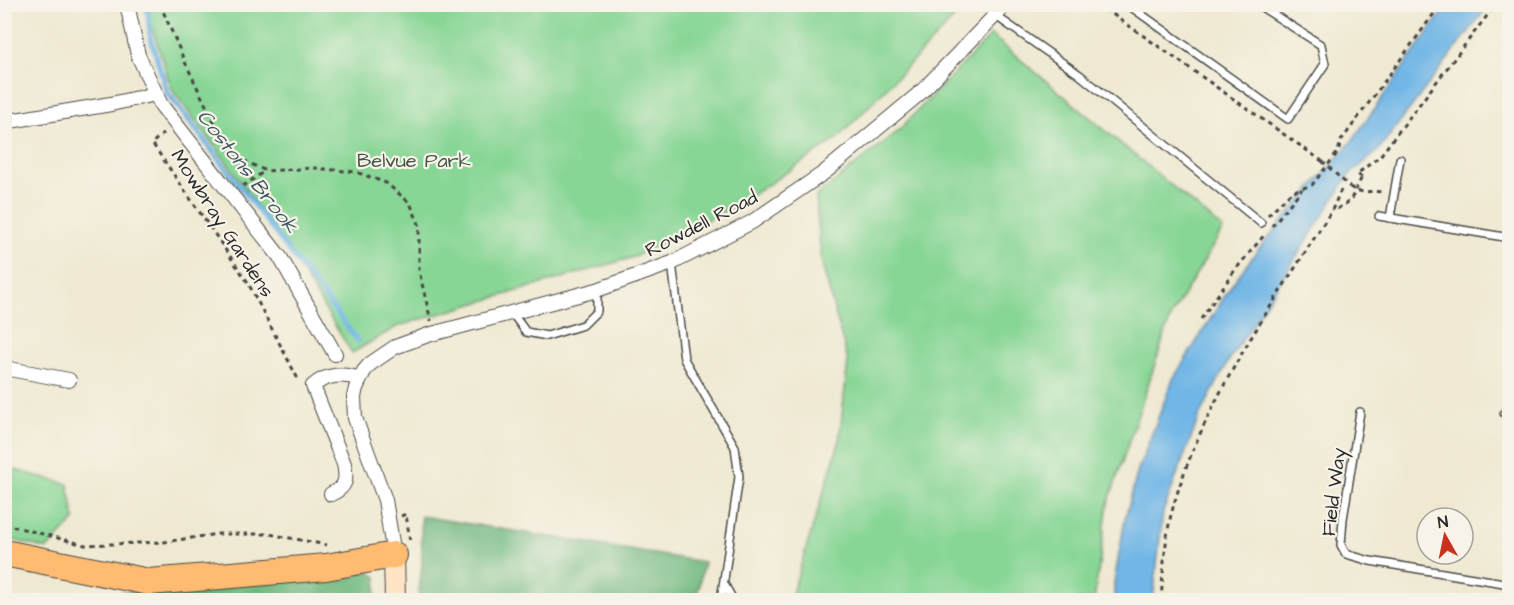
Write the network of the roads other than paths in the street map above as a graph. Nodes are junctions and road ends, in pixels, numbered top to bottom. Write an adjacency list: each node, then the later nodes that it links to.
1 (127, 4): 6 (street)
2 (1006, 4): 5 (street, Rowdell Road)
3 (1127, 4): 4 (lane)
4 (1257, 4)
5 (996, 16): 11 (lane); 13 (street, Rowdell Road)
6 (155, 94): 7 (street); 16 (street)
7 (4, 122)
8 (1400, 159): 10 (lane)
9 (1379, 216): 10 (lane)
10 (1390, 218): 12 (lane)
11 (1261, 223)
12 (1509, 238)
13 (672, 263): 14 (street, Rowdell Road); 24 (lane)
14 (597, 290): 15 (street, Rowdell Road); 15 (lane)
15 (512, 313): 18 (street, Rowdell Road)
16 (335, 354)
17 (4, 368): 19 (street)
18 (360, 379): 21 (street); 23 (street)
19 (69, 380)
20 (1360, 412): 25 (lane, Field Way)
21 (332, 494)
22 (4, 553): 23 (highway)
23 (394, 555): 26 (street)
24 (724, 584): 27 (lane); 28 (lane)
25 (1509, 584)
26 (395, 600)
27 (721, 600)
28 (733, 600)

